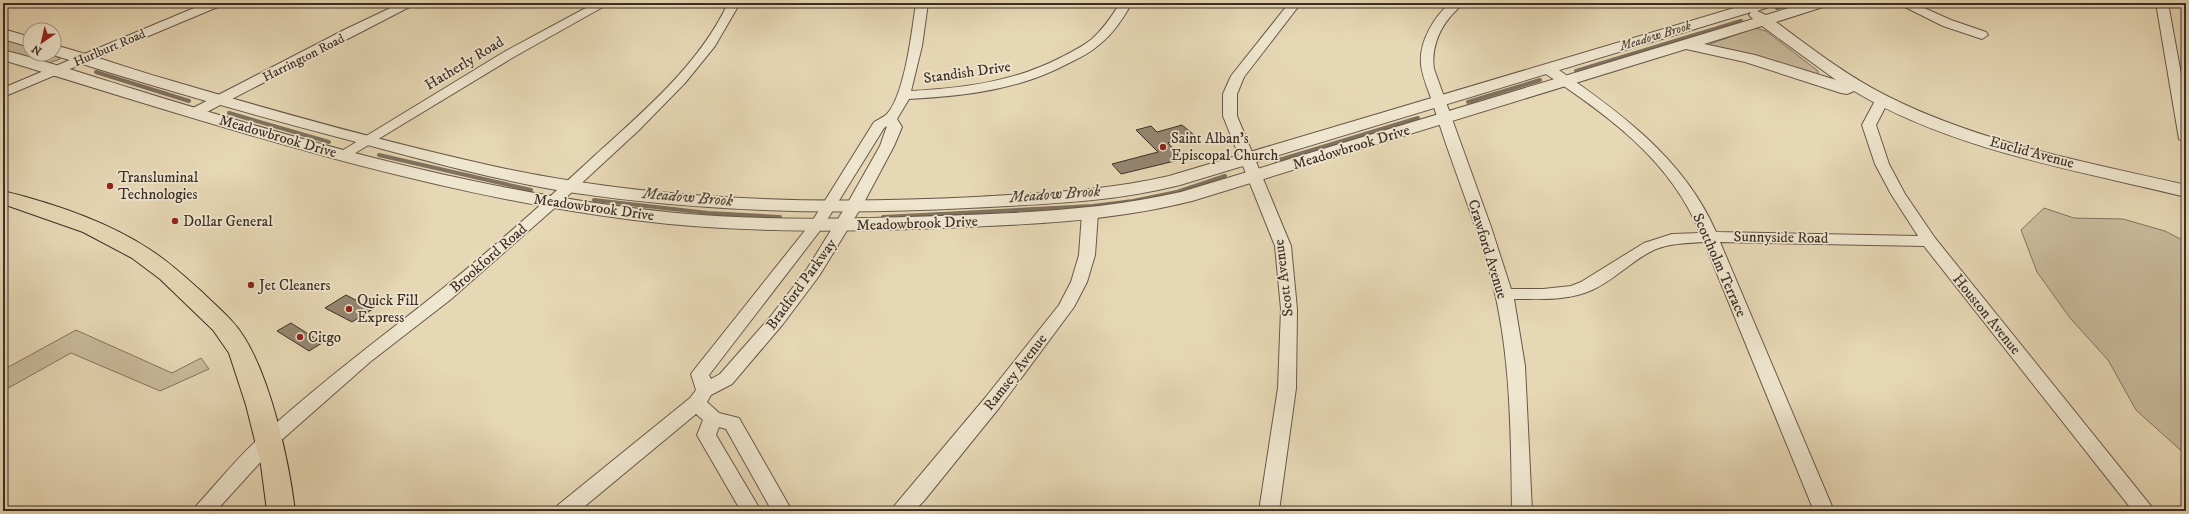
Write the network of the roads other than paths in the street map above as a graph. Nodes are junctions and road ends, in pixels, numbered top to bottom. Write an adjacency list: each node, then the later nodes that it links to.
1 (216, 3): 21 (street, Hurlburt Road)
2 (411, 3): 27 (street, Harrington Road)
3 (604, 3): 33 (street, Hatherly Road)
4 (734, 3): 38 (street, Brookford Road)
5 (922, 3): 26 (street, Bradford Parkway)
6 (1126, 3): 26 (street, Standish Drive)
7 (1295, 3): 36 (street, Scott Avenue)
8 (1457, 3): 29 (street, Crawford Avenue)
9 (1767, 3): 13 (street, Meadowbrook Drive)
10 (1820, 3): 14 (street, Meadowbrook Drive)
11 (1903, 3): 16 (street)
12 (2162, 3): 34 (street)
13 (1745, 6): 14 (street, Euclid Avenue); 22 (street, Meadowbrook Drive)
14 (1764, 20): 18 (street, Meadowbrook Drive); 28 (street, Euclid Avenue)
15 (3, 34): 17 (street)
16 (1982, 35)
17 (22, 40)
18 (1685, 44): 24 (street, Meadowbrook Drive); 28 (street, Euclid Avenue)
19 (62, 52): 21 (street, Meadowbrook Drive)
20 (3, 55): 23 (street, Meadowbrook Drive)
21 (81, 58): 23 (street, Hurlburt Road); 27 (street, Meadowbrook Drive)
22 (1548, 69): 24 (street, Scottholm Terrace); 29 (street, Meadowbrook Drive)
23 (54, 70): 25 (street, Hurlburt Road); 30 (street, Meadowbrook Drive)
24 (1565, 81): 32 (street, Meadowbrook Drive); 47 (street, Scottholm Terrace)
25 (3, 93)
26 (903, 95): 31 (street, Bradford Parkway)
27 (221, 99): 30 (street, Harrington Road); 33 (street, Meadowbrook Drive)
28 (1882, 100): 39 (street, Euclid Avenue); 48 (street, Houston Avenue)
29 (1438, 101): 32 (street, Crawford Avenue); 36 (street, Meadowbrook Drive)
30 (196, 112): 35 (street, Meadowbrook Drive)
31 (890, 118): 42 (street, Bradford Parkway); 43 (street, Bradford Parkway)
32 (1443, 119): 37 (street, Meadowbrook Drive); 49 (street, Crawford Avenue)
33 (367, 140): 35 (street, Hatherly Road); 38 (street, Meadowbrook Drive)
34 (2186, 140)
35 (342, 155): 41 (street, Meadowbrook Drive)
36 (1247, 158): 37 (street, Scott Avenue); 43 (street, Meadowbrook Drive)
37 (1254, 176): 44 (street, Meadowbrook Drive); 59 (street, Scott Avenue)
38 (571, 186): 41 (street, Brookford Road); 42 (street, Meadowbrook Drive)
39 (2186, 191)
40 (3, 197): 52 (main road)
41 (553, 202): 45 (street, Meadowbrook Drive); 52 (street, Brookford Road)
42 (829, 206): 43 (street, Meadowbrook Drive); 45 (street, Bradford Parkway)
43 (854, 206): 46 (street, Bradford Parkway)
44 (1090, 213): 46 (street, Meadowbrook Drive); 58 (street, Ramsey Avenue)
45 (817, 224): 46 (street, Meadowbrook Drive); 50 (street, Bradford Parkway)
46 (843, 225): 50 (street, Bradford Parkway)
47 (1710, 236): 48 (street, Sunnyside Road); 49 (street, Sunnyside Road); 61 (street, Scottholm Terrace)
48 (1929, 241): 62 (street, Houston Avenue)
49 (1504, 294): 60 (street, Crawford Avenue)
50 (701, 396): 51 (street); 55 (street, Bradford Parkway)
51 (713, 419): 56 (street); 57 (street)
52 (270, 439): 53 (street, Brookford Road); 54 (main road)
53 (204, 511)
54 (281, 511)
55 (565, 511)
56 (751, 511)
57 (782, 511)
58 (900, 511)
59 (1269, 511)
60 (1522, 511)
61 (1824, 511)
62 (2145, 511)

